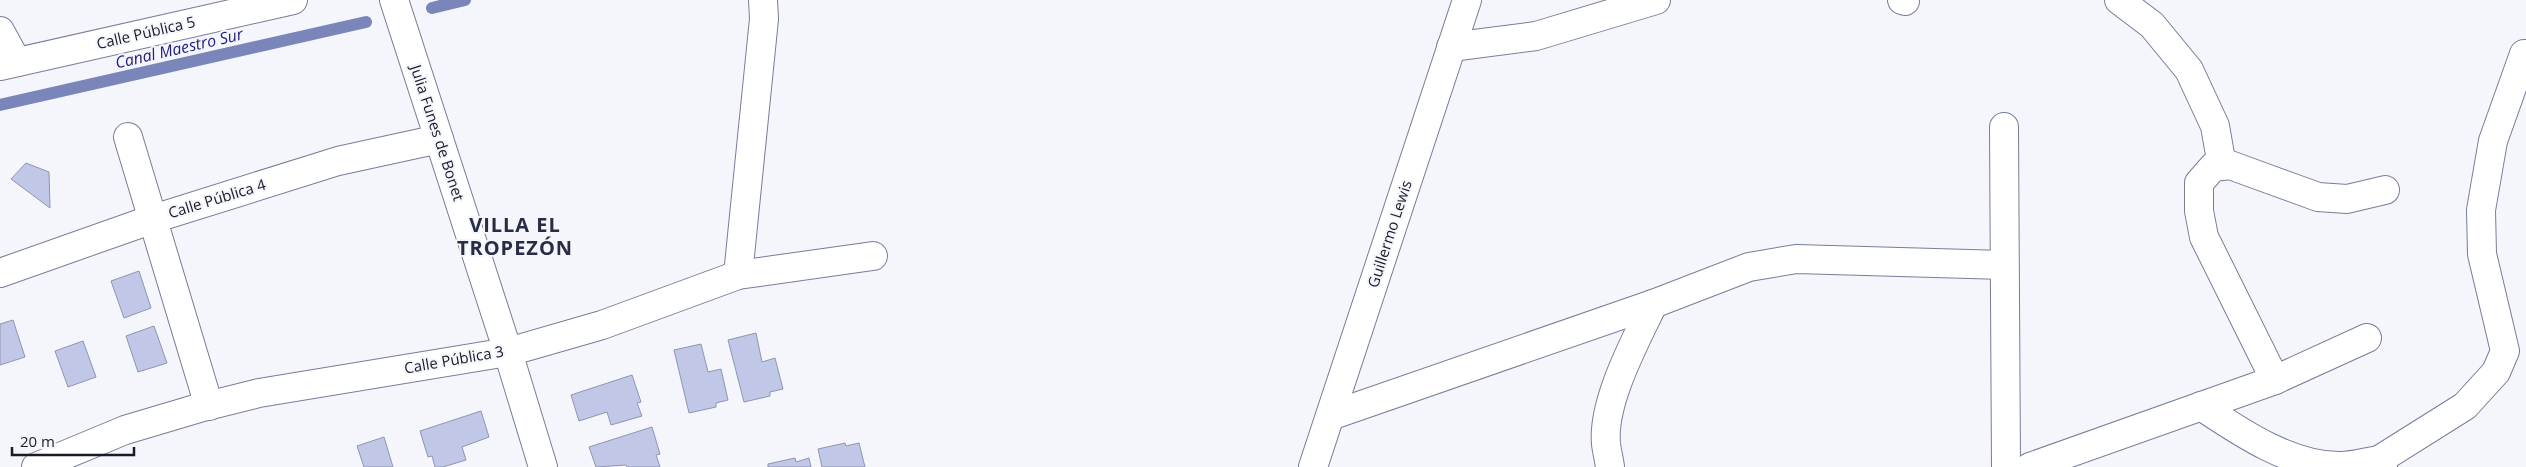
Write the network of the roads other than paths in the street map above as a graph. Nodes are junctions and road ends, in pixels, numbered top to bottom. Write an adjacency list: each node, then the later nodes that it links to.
1 (293, 0): 10 (street, Calle Pública 5)
2 (394, 0): 13 (street, Julia Funes de Bonet)
3 (762, 0): 20 (street)
4 (1467, 0): 8 (street, Guillermo Lewis)
5 (1656, 0): 8 (street)
6 (2119, 0): 14 (street)
7 (0, 31): 10 (street)
8 (1451, 47): 27 (street, Guillermo Lewis)
9 (2524, 54): 28 (street)
10 (8, 64)
11 (2004, 127): 18 (street)
12 (128, 137): 16 (street)
13 (439, 139): 16 (street, Calle Pública 4); 23 (street, Julia Funes de Bonet)
14 (2222, 166): 15 (street); 24 (street)
15 (2385, 190)
16 (153, 219): 19 (street, Calle Pública 4); 25 (street)
17 (873, 256): 20 (street, Calle Pública 3)
18 (2004, 265): 21 (street); 33 (street)
19 (0, 273)
20 (738, 275): 23 (street, Calle Pública 3)
21 (1653, 304): 27 (street); 32 (street)
22 (2367, 338): 24 (street)
23 (508, 352): 25 (street, Calle Pública 3); 30 (street, Julia Funes de Bonet)
24 (2275, 380): 26 (street)
25 (210, 406): 29 (street, Calle Pública 3)
26 (2201, 406): 28 (street); 34 (street)
27 (1330, 416): 31 (street, Guillermo Lewis)
28 (2381, 464)
29 (36, 467)
30 (543, 467)
31 (1312, 467)
32 (1610, 467)
33 (2006, 467)
34 (2030, 467)

